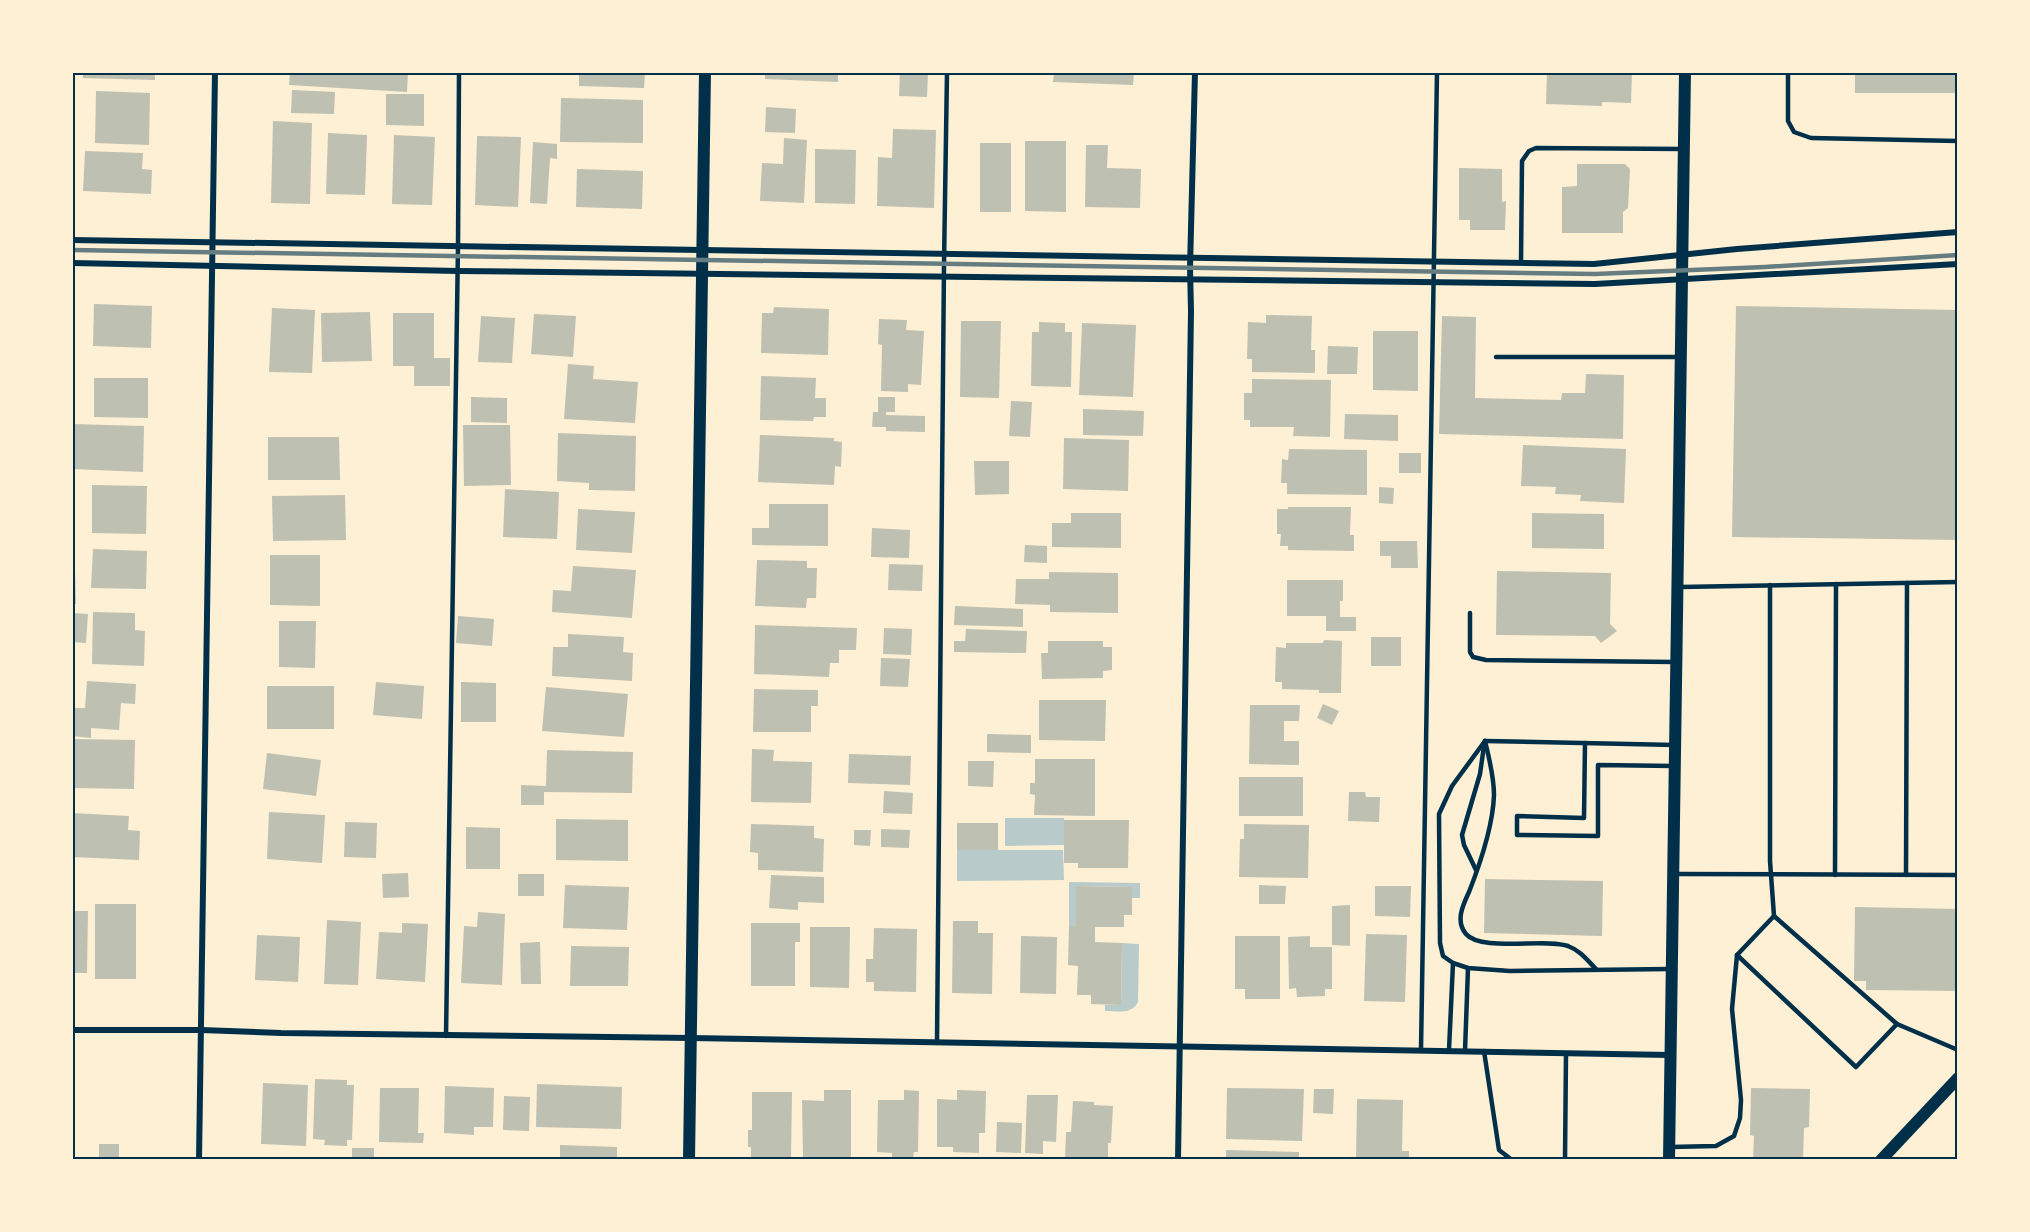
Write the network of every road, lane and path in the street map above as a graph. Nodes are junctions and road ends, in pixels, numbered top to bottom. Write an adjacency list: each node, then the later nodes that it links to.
1 (215, 72): 13 (street)
2 (459, 72): 14 (lane)
3 (705, 72): 15 (main road)
4 (947, 72): 16 (lane)
5 (1195, 72): 18 (street)
6 (1437, 72): 19 (lane)
7 (1685, 72): 10 (main road)
8 (1788, 72): 9 (lane)
9 (1958, 141)
10 (1684, 149): 17 (main road); 21 (lane)
11 (1958, 232): 17 (street)
12 (72, 240): 13 (street)
13 (212, 242): 14 (street); 23 (street)
14 (458, 246): 15 (street); 24 (lane)
15 (702, 250): 16 (street); 25 (main road)
16 (944, 254): 18 (street); 26 (lane)
17 (1682, 255): 21 (street); 28 (main road)
18 (1191, 257): 19 (street); 27 (street)
19 (1435, 261): 21 (street); 29 (lane)
20 (72, 263): 23 (street)
21 (1521, 263)
22 (1958, 264): 28 (street)
23 (212, 266): 24 (street); 57 (street)
24 (458, 271): 25 (street); 58 (lane)
25 (702, 274): 26 (street); 59 (main road)
26 (944, 276): 27 (street); 60 (lane)
27 (1190, 280): 29 (street); 61 (street)
28 (1682, 280): 29 (street); 31 (main road)
29 (1435, 281): 62 (lane)
30 (1496, 357): 31 (lane)
31 (1680, 357): 36 (main road)
32 (1958, 582): 33 (lane)
33 (1907, 583): 34 (lane); 47 (lane)
34 (1836, 584): 35 (lane); 46 (lane)
35 (1770, 585): 36 (lane); 48 (lane)
36 (1677, 587): 38 (main road)
37 (1470, 613): 38 (lane)
38 (1676, 662): 41 (main road)
39 (1485, 741): 40 (lane); 43 (lane); 43 (lane); 51 (lane)
40 (1585, 743): 41 (lane); 42 (lane)
41 (1675, 745): 42 (main road)
42 (1675, 766): 44 (main road)
43 (1476, 870): 53 (lane)
44 (1673, 874): 48 (lane); 54 (main road)
45 (1958, 874): 47 (lane)
46 (1835, 875): 47 (lane); 48 (lane)
47 (1906, 875)
48 (1771, 876): 49 (lane)
49 (1774, 916): 50 (lane); 55 (lane)
50 (1737, 955): 55 (lane); 70 (lane)
51 (1453, 963): 52 (lane); 63 (lane)
52 (1468, 968): 53 (lane); 65 (lane)
53 (1597, 969): 54 (lane)
54 (1672, 969): 68 (main road)
55 (1897, 1024): 64 (lane)
56 (72, 1030): 57 (street)
57 (201, 1030): 58 (street); 71 (street)
58 (446, 1036): 59 (street)
59 (691, 1038): 60 (street); 72 (main road)
60 (937, 1043): 61 (street)
61 (1180, 1046): 62 (street); 73 (street)
62 (1421, 1050): 63 (street)
63 (1449, 1050): 65 (street)
64 (1958, 1050)
65 (1465, 1051): 66 (street)
66 (1484, 1051): 67 (street); 74 (lane)
67 (1566, 1053): 68 (street); 75 (lane)
68 (1671, 1055): 70 (main road)
69 (1958, 1078): 76 (main road)
70 (1669, 1154)
71 (199, 1160)
72 (689, 1160)
73 (1178, 1160)
74 (1512, 1160)
75 (1565, 1160)
76 (1881, 1160)

